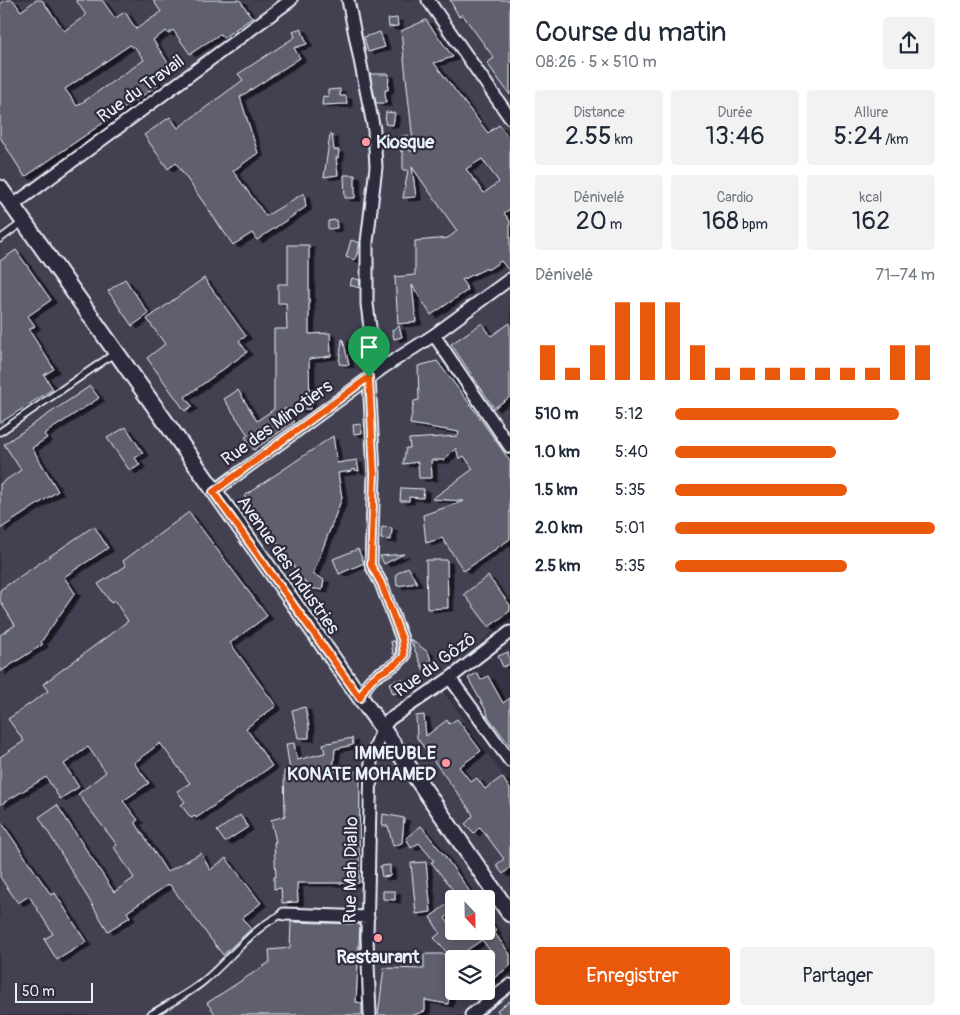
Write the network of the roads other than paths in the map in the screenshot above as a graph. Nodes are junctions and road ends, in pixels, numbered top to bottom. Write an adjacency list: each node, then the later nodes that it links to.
1 (291, 0): 6 (street, Rue du Travail)
2 (348, 0): 12 (street)
3 (428, 0): 4 (street)
4 (510, 118)
5 (0, 188): 6 (street, Avenue des Industries)
6 (12, 206): 7 (street, Avenue des Industries)
7 (24, 222): 8 (lane); 11 (street, Avenue des Industries)
8 (0, 239)
9 (510, 279): 10 (street, Rue des Minotiers)
10 (434, 335): 12 (street, Rue des Minotiers); 15 (street)
11 (115, 353): 14 (lane); 16 (street, Avenue des Industries)
12 (384, 366): 13 (street, Rue des Minotiers)
13 (369, 377): 16 (street, Rue des Minotiers); 19 (street)
14 (0, 432)
15 (510, 447)
16 (213, 492): 19 (street, Avenue des Industries)
17 (510, 632): 18 (street, Rue du Gôzô)
18 (450, 678): 20 (street, Rue du Gôzô); 21 (street)
19 (360, 698): 20 (street, Avenue des Industries)
20 (382, 728): 23 (street, Avenue des Industries); 24 (street, Rue Mah Diallo)
21 (510, 761)
22 (284, 914): 24 (street); 26 (lane)
23 (510, 914)
24 (368, 917): 27 (street, Rue Mah Diallo)
25 (510, 985): 28 (street)
26 (150, 1015)
27 (370, 1015)
28 (471, 1015)

